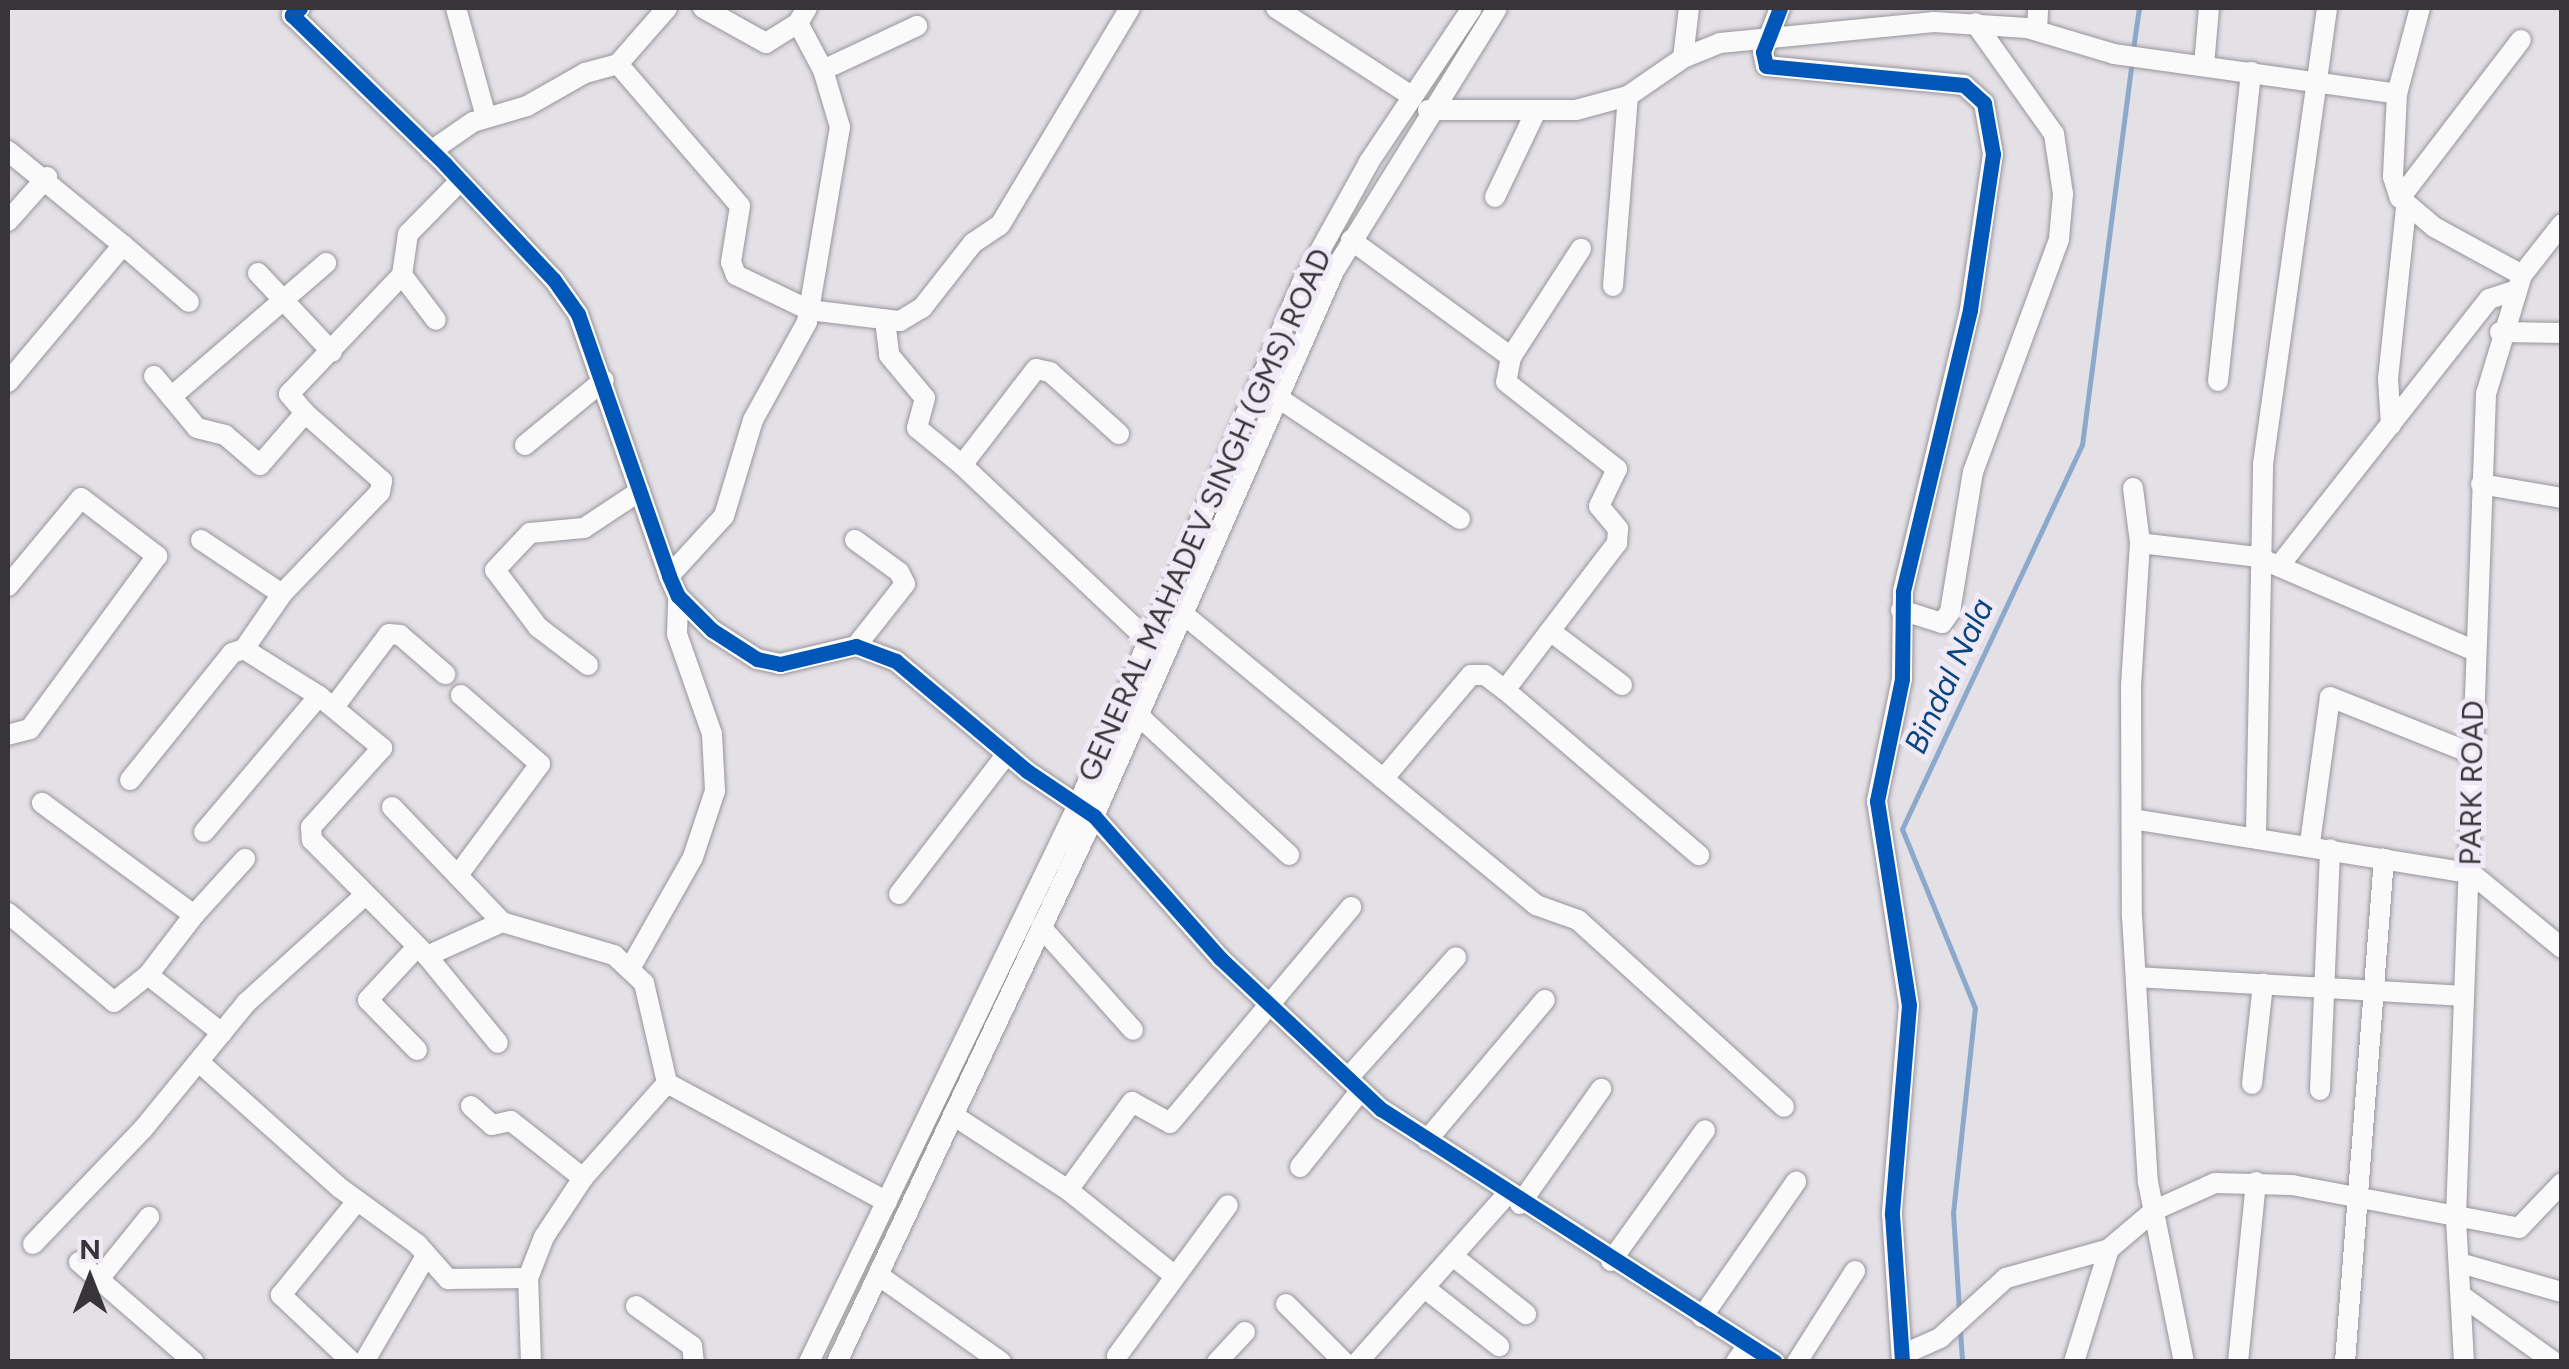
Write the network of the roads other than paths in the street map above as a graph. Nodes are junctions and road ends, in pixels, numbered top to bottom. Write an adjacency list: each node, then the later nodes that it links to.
1 (300, 8): 33 (street)
2 (456, 8): 32 (street)
3 (668, 8): 23 (street)
4 (703, 8): 16 (street)
5 (1130, 8): 53 (street)
6 (1276, 8): 14 (street)
7 (1690, 8): 22 (street)
8 (1780, 8): 21 (street)
9 (2038, 8): 19 (street)
10 (2209, 8): 24 (street)
11 (2327, 8): 27 (street)
12 (2420, 8): 28 (street)
13 (1480, 11): 30 (street, GENERAL MAHADEV SINGH (GMS) ROAD)
14 (1302, 15): 30 (street)
15 (1935, 15): 17 (street); 21 (street)
16 (802, 16): 25 (street)
17 (1975, 23): 19 (street); 83 (street)
18 (916, 26): 25 (street)
19 (2037, 30): 24 (street)
20 (2521, 40): 38 (street)
21 (1767, 42): 22 (street); 83 (street)
22 (1683, 58): 29 (street)
23 (618, 64): 32 (street); 51 (street)
24 (2204, 65): 26 (street)
25 (822, 70): 51 (street)
26 (2251, 72): 27 (street); 60 (street)
27 (2315, 80): 28 (street); 77 (street)
28 (2397, 94): 38 (street)
29 (1628, 96): 31 (street); 48 (street)
30 (1420, 104): 31 (street); 41 (street); 86 (street, GENERAL MAHADEV SINGH (GMS) ROAD)
31 (1535, 114): 37 (street)
32 (486, 117): 33 (street)
33 (431, 150): 36 (street)
34 (8, 151): 35 (street)
35 (46, 176): 39 (street); 42 (street)
36 (460, 181): 46 (street); 59 (street)
37 (1495, 197)
38 (2403, 202): 47 (street); 65 (street)
39 (8, 220)
40 (2562, 224): 47 (street, PARK ROAD)
41 (1351, 240): 57 (street); 62 (street)
42 (123, 245): 50 (street); 61 (street)
43 (1581, 249): 57 (street)
44 (326, 263): 49 (street)
45 (258, 273): 49 (street)
46 (402, 276): 52 (street); 56 (street)
47 (2518, 283): 54 (street, PARK ROAD); 65 (street)
48 (1612, 286)
49 (284, 300): 56 (street); 63 (street)
50 (189, 302)
51 (809, 310): 53 (street); 79 (street)
52 (436, 320)
53 (885, 320): 68 (street)
54 (2500, 332): 55 (street); 69 (street, PARK ROAD)
55 (2562, 333)
56 (332, 352): 64 (street)
57 (1511, 357): 85 (street)
58 (154, 376): 63 (street)
59 (604, 380): 67 (street); 71 (street)
60 (2218, 381)
61 (8, 382)
62 (1276, 396): 73 (street); 84 (street)
63 (172, 397): 64 (street)
64 (305, 413): 81 (street)
65 (2391, 425): 78 (street)
66 (1118, 434): 68 (street)
67 (525, 445)
68 (962, 465): 86 (street)
69 (2481, 484): 72 (street); 89 (street, PARK ROAD)
70 (2133, 488): 76 (street)
71 (640, 491): 79 (street); 90 (street)
72 (2562, 498)
73 (1460, 519)
74 (200, 540): 81 (street)
75 (855, 540): 87 (street)
76 (2140, 543): 77 (street); 105 (street)
77 (2257, 557): 78 (street); 107 (street)
78 (2279, 566): 89 (street)
79 (668, 576): 82 (street)
80 (8, 586): 97 (street)
81 (282, 594): 88 (street)
82 (678, 596): 87 (street); 125 (street)
83 (1901, 610): 186 (street)
84 (1182, 613): 96 (street); 100 (street)
85 (1550, 631): 92 (street); 93 (street)
86 (1148, 640): 104 (street, GENERAL MAHADEV SINGH (GMS) ROAD)
87 (856, 646): 98 (street)
88 (244, 649): 95 (street); 101 (street)
89 (2475, 651): 99 (street, PARK ROAD)
90 (588, 665)
91 (445, 674): 95 (street)
92 (1622, 686)
93 (1505, 690): 100 (street); 109 (street)
94 (461, 695): 114 (street)
95 (326, 702): 106 (street); 116 (street)
96 (1138, 716): 104 (street); 110 (street)
97 (8, 734)
98 (1007, 754): 104 (street); 115 (street)
99 (2473, 754): 108 (street); 113 (street, PARK ROAD)
100 (1383, 779): 145 (street)
101 (130, 780)
102 (42, 803): 119 (street)
103 (392, 807): 114 (street)
104 (1086, 810): 121 (street); 133 (street); 158 (street, GENERAL MAHADEV SINGH (GMS) ROAD)
105 (2132, 820): 107 (street); 127 (street)
106 (204, 832)
107 (2256, 834): 108 (street)
108 (2320, 846): 112 (street); 129 (street)
109 (1699, 855)
110 (1289, 856)
111 (245, 859): 119 (street)
112 (2384, 859): 113 (street); 130 (street)
113 (2471, 873): 122 (street); 131 (street, PARK ROAD)
114 (458, 876): 120 (street)
115 (898, 894)
116 (366, 895): 123 (street); 135 (street)
117 (1351, 907): 133 (street)
118 (8, 913): 126 (street)
119 (194, 915): 126 (street)
120 (502, 922): 123 (street); 125 (street)
121 (1041, 927): 134 (street); 146 (street)
122 (2562, 948)
123 (422, 952): 136 (street); 137 (street)
124 (1456, 957): 140 (street)
125 (632, 965): 139 (street)
126 (148, 975): 135 (street)
127 (2136, 977): 128 (street); 160 (street)
128 (2263, 984): 129 (street); 141 (street)
129 (2324, 988): 130 (street); 143 (street)
130 (2376, 990): 131 (street); 155 (street)
131 (2463, 996): 162 (street, PARK ROAD)
132 (1545, 1000): 148 (street)
133 (1271, 1006): 140 (street); 154 (street)
134 (1132, 1030)
135 (222, 1033): 138 (street)
136 (498, 1043)
137 (417, 1050)
138 (200, 1062): 157 (street); 163 (street)
139 (667, 1083): 150 (street); 158 (street)
140 (1354, 1084): 148 (street); 149 (street)
141 (2252, 1084)
142 (1602, 1089): 156 (street)
143 (2320, 1090)
144 (471, 1106): 150 (street)
145 (1784, 1107)
146 (953, 1115): 154 (street); 171 (street)
147 (1705, 1130): 167 (street)
148 (1427, 1140): 156 (street)
149 (1300, 1167)
150 (583, 1178): 173 (street)
151 (1796, 1182): 181 (street)
152 (2256, 1182): 155 (street); 160 (street); 203 (street)
153 (2562, 1183): 162 (street)
154 (1068, 1190): 172 (street)
155 (2359, 1198): 162 (street); 204 (street)
156 (1514, 1199): 166 (street); 167 (street)
157 (357, 1201): 165 (street); 189 (street)
158 (887, 1202): 193 (street, GENERAL MAHADEV SINGH (GMS) ROAD)
159 (1228, 1205): 172 (street)
160 (2156, 1210): 164 (street); 187 (street)
161 (150, 1217): 174 (street)
162 (2456, 1217): 169 (street, PARK ROAD)
163 (33, 1244)
164 (2109, 1249): 186 (street); 201 (street)
165 (426, 1256): 173 (street); 190 (street)
166 (1454, 1257): 175 (street); 180 (street)
167 (1611, 1261): 181 (street)
168 (79, 1262): 174 (street)
169 (2460, 1263): 176 (street); 177 (street, PARK ROAD)
170 (1855, 1271): 200 (street)
171 (878, 1275): 194 (street); 195 (street)
172 (1176, 1276): 185 (street)
173 (528, 1278): 191 (street)
174 (99, 1279): 188 (street)
175 (1426, 1289): 183 (street); 198 (street)
176 (2562, 1292)
177 (2462, 1296): 205 (street, PARK ROAD); 206 (street)
178 (1286, 1304): 197 (street)
179 (636, 1306): 192 (street)
180 (1526, 1314)
181 (1702, 1316): 184 (street)
182 (1245, 1332): 196 (street)
183 (1500, 1346)
184 (1742, 1353): 199 (street)
185 (1117, 1356)
186 (1902, 1358)
187 (2184, 1361): 202 (street)
188 (194, 1362)
189 (352, 1362)
190 (364, 1362)
191 (530, 1362)
192 (694, 1362)
193 (809, 1362)
194 (837, 1362)
195 (1000, 1362)
196 (1216, 1362)
197 (1344, 1362)
198 (1358, 1362)
199 (1775, 1362)
200 (1798, 1362)
201 (2074, 1362)
202 (2202, 1362)
203 (2238, 1362)
204 (2346, 1362)
205 (2464, 1362)
206 (2554, 1362)

